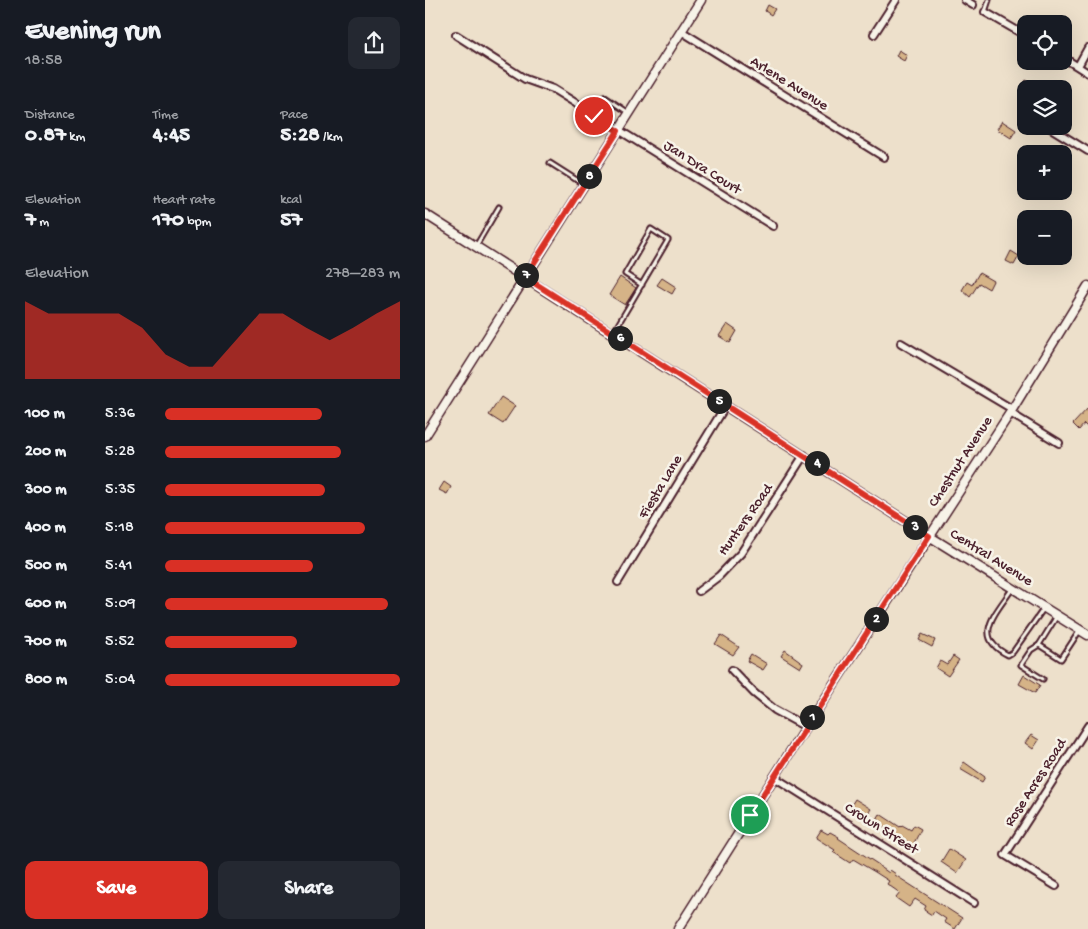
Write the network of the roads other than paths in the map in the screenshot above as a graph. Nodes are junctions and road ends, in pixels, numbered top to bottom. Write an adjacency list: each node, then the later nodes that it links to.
1 (701, 0): 7 (street)
2 (896, 0): 9 (street)
3 (965, 0): 5 (street)
4 (989, 0): 6 (lane)
5 (973, 5)
6 (985, 12): 8 (street)
7 (681, 31): 16 (street); 20 (street, Arlene Avenue)
8 (1017, 31)
9 (873, 34)
10 (456, 35): 17 (street, Jan Dra Court)
11 (1088, 48): 13 (street)
12 (1072, 63): 13 (street)
13 (1078, 66): 14 (street)
14 (1088, 73)
15 (605, 97): 16 (lane)
16 (629, 113): 17 (street)
17 (618, 131): 22 (street); 25 (street, Jan Dra Court)
18 (1062, 135): 19 (street)
19 (1088, 151)
20 (884, 157)
21 (550, 163): 22 (lane)
22 (584, 184): 27 (street)
23 (499, 207): 26 (lane)
24 (425, 214): 26 (street, Central Avenue)
25 (773, 226)
26 (476, 246): 27 (street, Central Avenue)
27 (525, 277): 31 (street, Central Avenue); 35 (street)
28 (642, 285): 28 (lane); 31 (lane)
29 (1088, 286): 30 (street, Chestnut Avenue)
30 (1086, 295): 34 (street, Chestnut Avenue)
31 (612, 333): 33 (street, Central Avenue)
32 (901, 343): 34 (street)
33 (725, 405): 37 (street, Central Avenue); 39 (street, Fiesta Lane)
34 (1011, 411): 36 (street); 38 (street, Chestnut Avenue)
35 (425, 436)
36 (1059, 443)
37 (804, 455): 38 (street, Central Avenue); 41 (street, Hunters Road)
38 (929, 536): 40 (street, Central Avenue); 50 (street, Chestnut Avenue)
39 (618, 582)
40 (1013, 588): 42 (street, Central Avenue); 42 (lane)
41 (699, 591)
42 (1044, 607): 43 (street, Central Avenue)
43 (1057, 616): 44 (street, Central Avenue); 46 (lane)
44 (1080, 630): 45 (street, Central Avenue); 46 (lane)
45 (1088, 635)
46 (1039, 645): 48 (lane)
47 (732, 670): 50 (street)
48 (1043, 679)
49 (1088, 726): 52 (street, Rose Acres Road)
50 (806, 727): 51 (street, Chestnut Avenue)
51 (774, 777): 53 (street, Crown Street); 54 (street, Chestnut Avenue)
52 (1056, 886)
53 (974, 903)
54 (678, 929)

